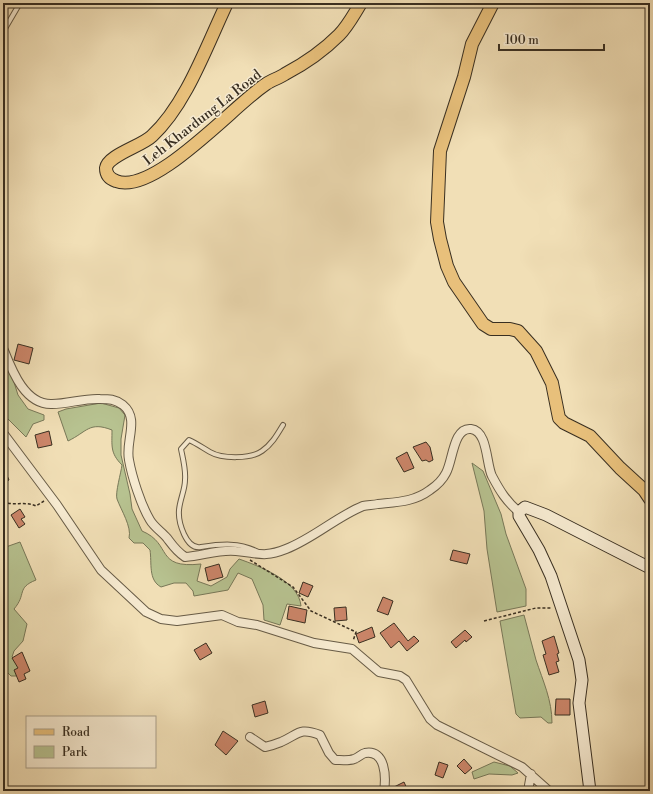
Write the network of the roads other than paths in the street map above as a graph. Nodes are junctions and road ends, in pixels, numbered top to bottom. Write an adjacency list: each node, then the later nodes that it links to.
1 (20, 3): 5 (lane)
2 (227, 3): 3 (main road, Leh Khardung La Road)
3 (361, 3)
4 (493, 3): 9 (main road)
5 (3, 32)
6 (3, 348): 11 (street)
7 (283, 425): 11 (lane)
8 (3, 433): 14 (street)
9 (650, 499)
10 (519, 512): 11 (street); 12 (street); 18 (street)
11 (264, 555)
12 (650, 568)
13 (250, 737): 15 (street)
14 (531, 774): 16 (street); 17 (street)
15 (384, 791)
16 (528, 791)
17 (549, 791)
18 (590, 791)

